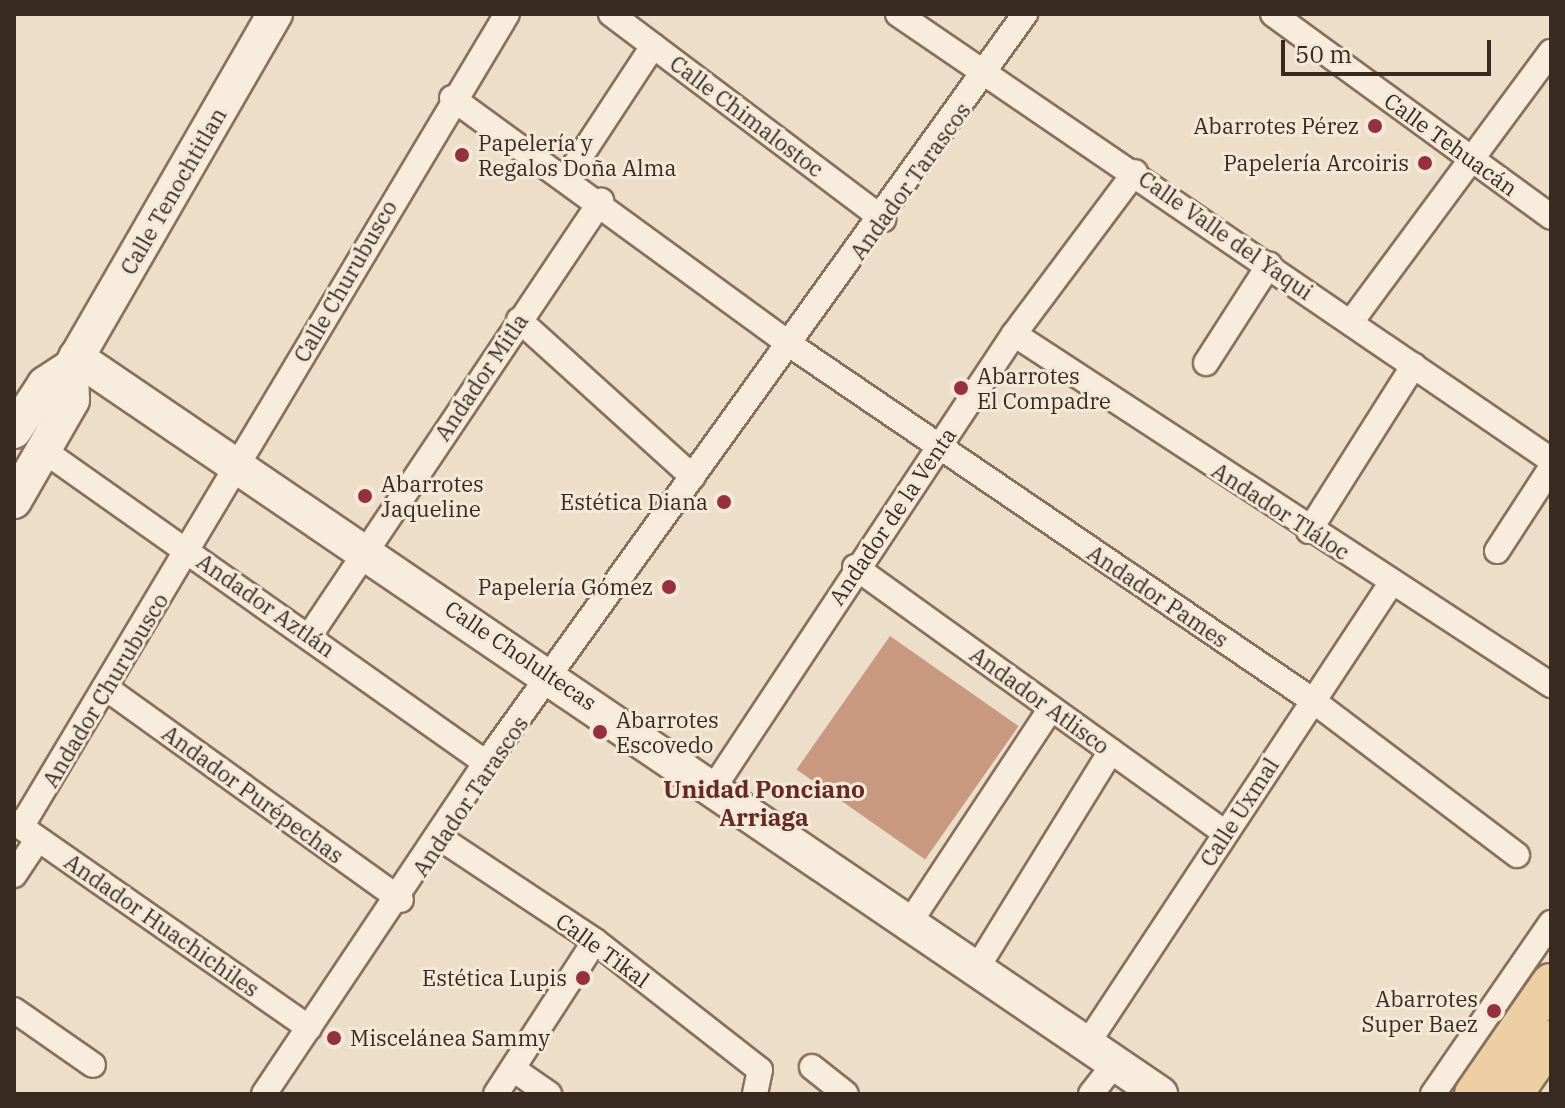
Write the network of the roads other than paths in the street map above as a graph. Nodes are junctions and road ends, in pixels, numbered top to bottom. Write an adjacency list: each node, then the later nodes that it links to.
1 (275, 14): 22 (street, Calle Tenochtitlan)
2 (507, 14): 10 (street, Calle Churubusco)
3 (611, 14): 7 (street, Calle Chimalostoc)
4 (898, 14): 9 (street, Calle Valle del Yaqui)
5 (1025, 14): 9 (street, Andador Tarascos)
6 (1273, 14): 11 (street, Calle Tehuacán)
7 (653, 46): 13 (street); 16 (street, Calle Chimalostoc)
8 (1551, 52): 11 (street)
9 (985, 77): 12 (street, Calle Valle del Yaqui); 16 (street, Andador Tarascos)
10 (452, 98): 13 (street); 29 (street, Calle Churubusco)
11 (1470, 159): 15 (street, Calle Tehuacán); 19 (street)
12 (1135, 172): 17 (street, Calle Valle del Yaqui); 20 (street, Andador de la Venta)
13 (567, 177): 14 (street)
14 (601, 201): 18 (street, Andador Mitla); 21 (street)
15 (1551, 217)
16 (883, 219): 21 (street, Andador Tarascos)
17 (1269, 265): 19 (street, Calle Valle del Yaqui); 23 (street)
18 (519, 320): 31 (street); 34 (street, Andador Mitla)
19 (1351, 322): 24 (street, Calle Valle del Yaqui)
20 (1014, 334): 26 (street, Andador de la Venta); 33 (street, Andador Tláloc)
21 (792, 346): 26 (street, Andador Pames); 31 (street, Andador Tarascos)
22 (74, 362): 25 (street, Calle Tenochtitlan); 27 (street, Calle Tenochtitlan); 29 (street, Calle Cholultecas)
23 (1206, 363)
24 (1414, 365): 28 (street, Calle Valle del Yaqui); 33 (street)
25 (17, 418): 27 (street)
26 (938, 448): 37 (street, Andador de la Venta); 43 (street, Andador Pames)
27 (43, 450): 32 (street, Calle Tenochtitlan); 36 (street, Andador Aztlán)
28 (1551, 460)
29 (238, 461): 34 (street, Calle Cholultecas); 36 (street, Calle Churubusco)
30 (1551, 468): 35 (street)
31 (693, 477): 40 (street, Andador Tarascos)
32 (14, 501)
33 (1309, 531): 38 (street, Andador Tláloc)
34 (367, 549): 39 (street, Andador Mitla); 40 (street, Calle Cholultecas)
35 (1497, 551)
36 (189, 552): 39 (street, Andador Aztlán); 42 (street, Andador Churubusco)
37 (855, 567): 44 (street, Andador Atlisco); 47 (street, Andador de la Venta)
38 (1392, 582): 41 (street, Andador Tláloc); 43 (street, Calle Uxmal)
39 (310, 635): 46 (street, Andador Aztlán)
40 (553, 677): 46 (street, Andador Tarascos); 47 (street, Calle Cholultecas)
41 (1551, 685)
42 (106, 688): 48 (street, Andador Churubusco); 53 (street, Andador Purépechas)
43 (1312, 700): 49 (street, Calle Uxmal); 51 (street, Andador Pames)
44 (1051, 708): 45 (street, Andador Atlisco); 54 (street)
45 (1111, 751): 49 (street, Andador Atlisco); 57 (street)
46 (486, 763): 50 (street, Andador Tarascos)
47 (714, 787): 54 (street, Calle Cholultecas)
48 (24, 830): 52 (street, Andador Churubusco); 60 (street, Andador Huachichiles)
49 (1225, 833): 62 (street, Calle Uxmal)
50 (440, 838): 53 (street, Andador Tarascos); 56 (street, Calle Tikal)
51 (1517, 855)
52 (14, 875)
53 (401, 900): 60 (street, Andador Tarascos)
54 (910, 922): 57 (street, Calle Cholultecas)
55 (1551, 923): 74 (street)
56 (595, 941): 65 (street); 66 (street, Calle Tikal)
57 (977, 968): 62 (street, Calle Cholultecas)
58 (1551, 983): 67 (main road)
59 (14, 1010): 63 (street)
60 (309, 1028): 68 (street, Andador Tarascos)
61 (1551, 1040): 67 (main road)
62 (1101, 1053): 72 (street, Calle Uxmal); 73 (street, Calle Cholultecas)
63 (93, 1065)
64 (812, 1067): 71 (street)
65 (513, 1069): 69 (street); 70 (street)
66 (758, 1082)
67 (1490, 1090)
68 (264, 1094)
69 (496, 1094)
70 (549, 1094)
71 (846, 1094)
72 (1091, 1094)
73 (1160, 1094)
74 (1433, 1094)

